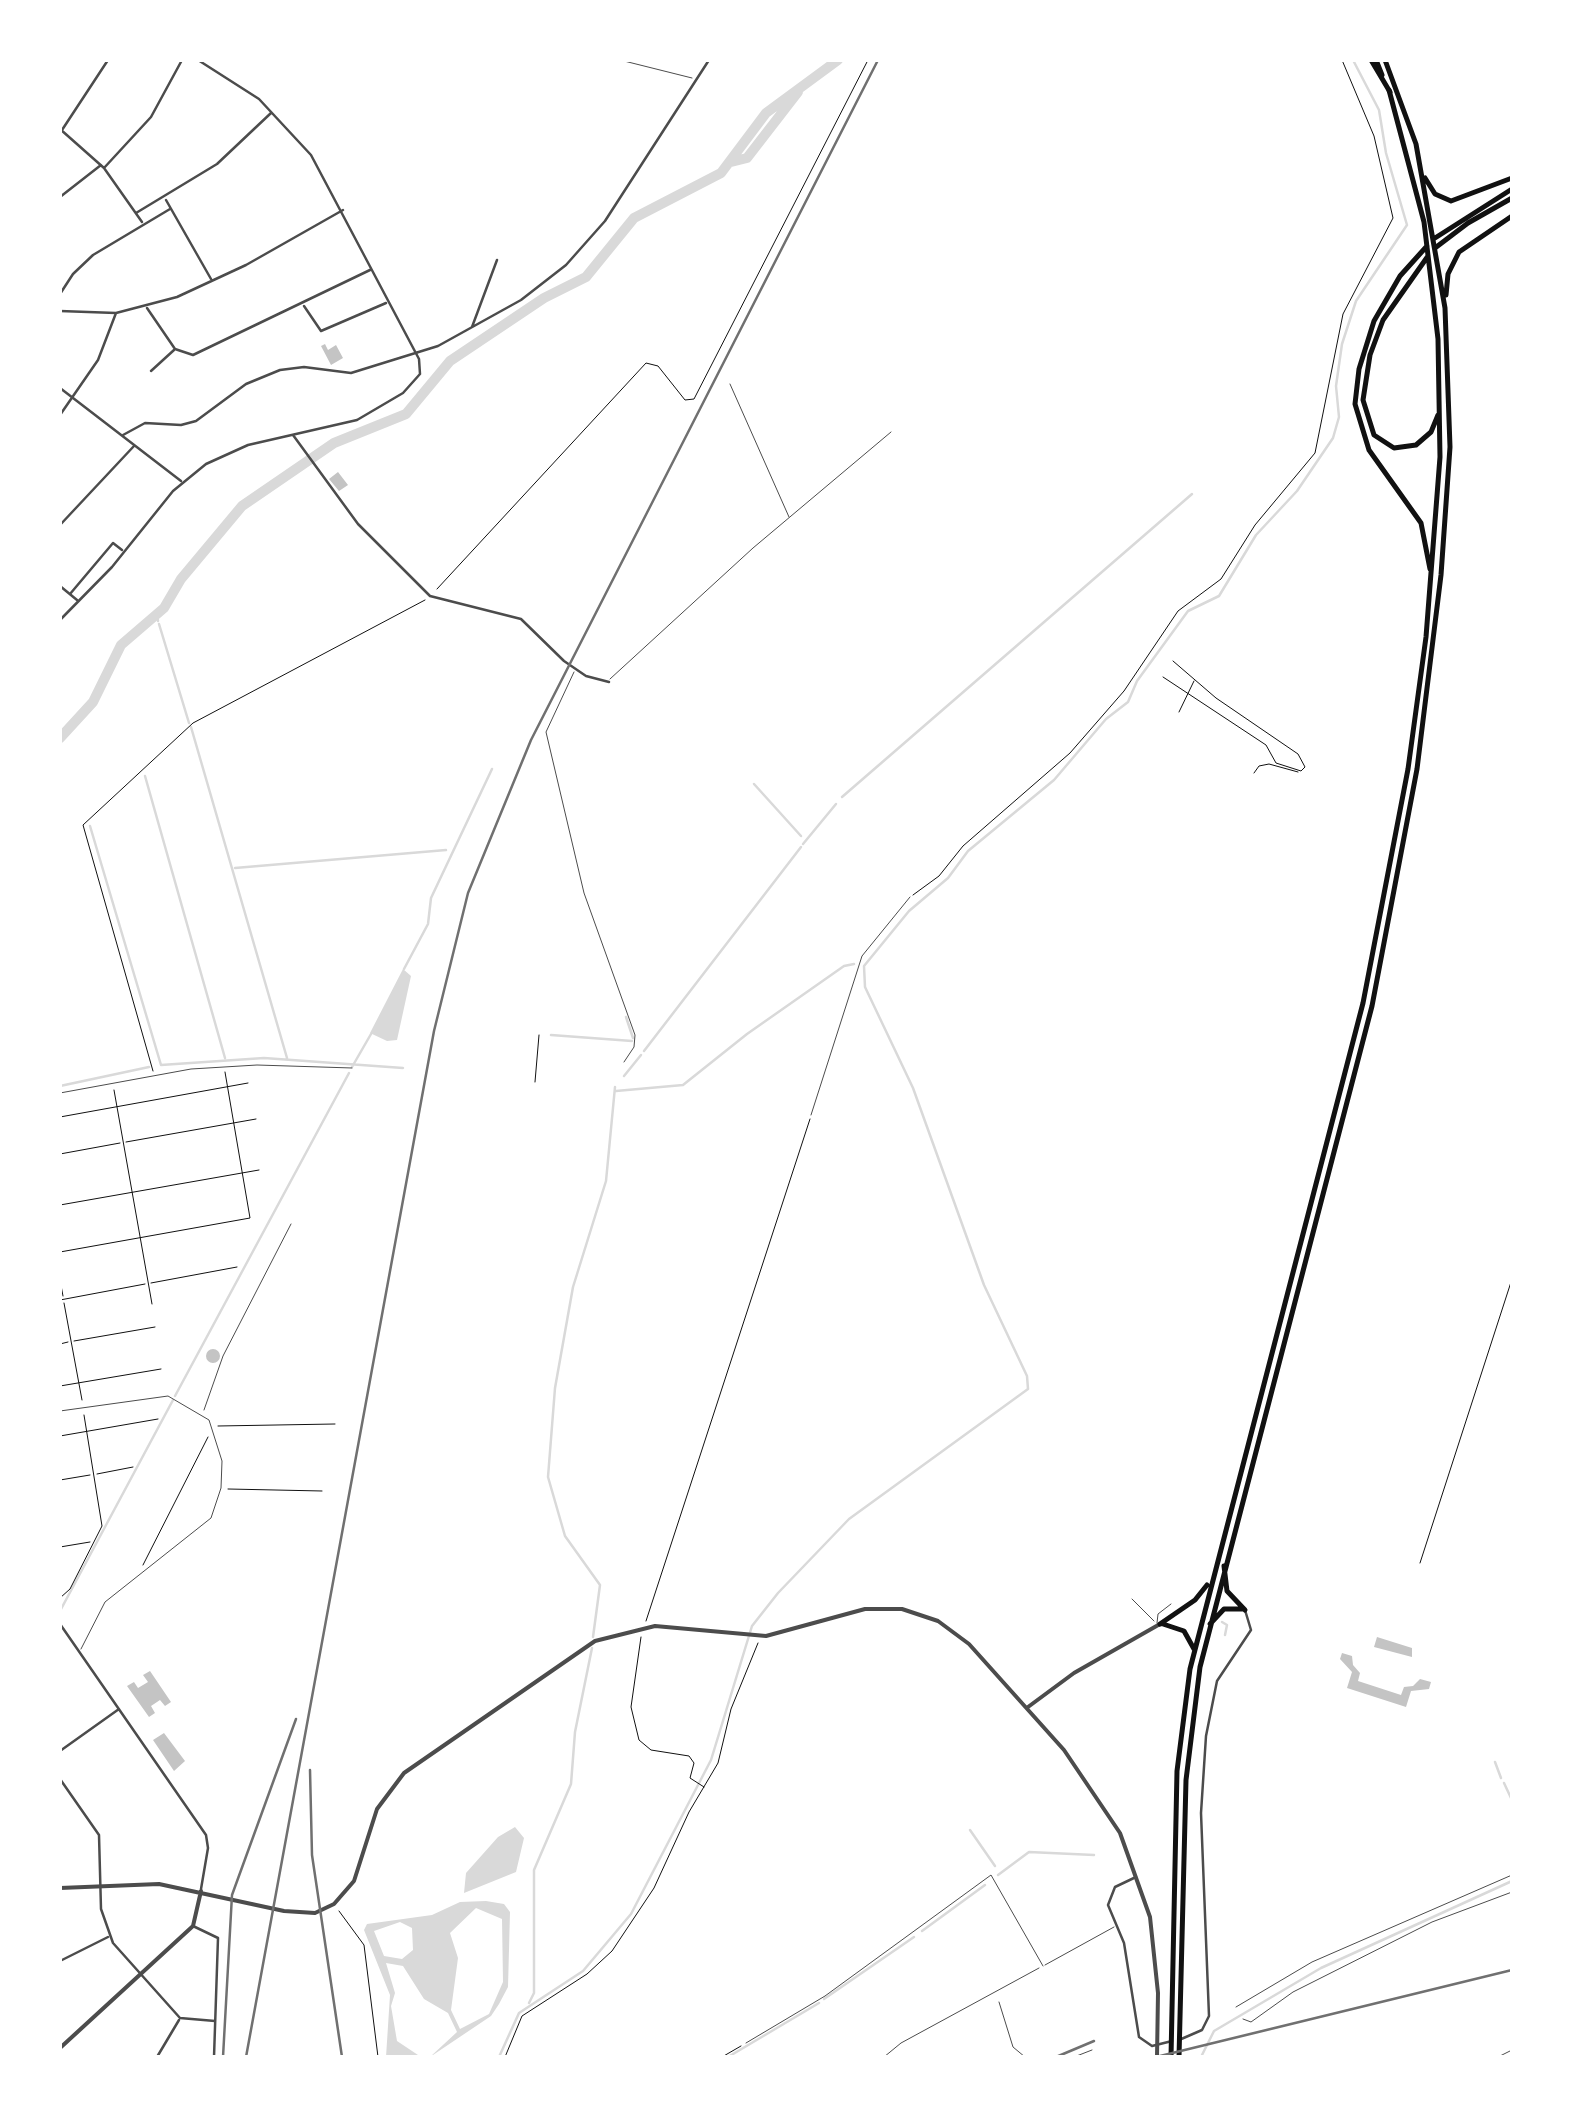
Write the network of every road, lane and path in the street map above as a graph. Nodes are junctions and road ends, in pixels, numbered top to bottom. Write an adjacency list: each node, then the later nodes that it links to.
1 (108, 60): 12 (street)
2 (182, 60): 13 (street)
3 (198, 60): 11 (street)
4 (620, 60): 10 (lane)
5 (709, 60): 10 (street)
6 (868, 60): 55 (path)
7 (1342, 60): 67 (path)
8 (1373, 60): 42 (highway)
9 (1386, 60): 14 (highway)
10 (696, 79): 35 (street)
11 (272, 112): 18 (street); 21 (street)
12 (61, 130): 13 (street)
13 (102, 166): 17 (street); 22 (street)
14 (1422, 172): 15 (highway); 32 (highway)
15 (1512, 178)
16 (1512, 188): 53 (highway)
17 (60, 197)
18 (165, 198): 20 (street); 22 (street)
19 (1512, 198): 42 (highway)
20 (170, 209): 24 (street); 27 (street)
21 (343, 210): 26 (street); 27 (street)
22 (136, 213): 24 (street)
23 (1512, 216): 32 (highway)
24 (142, 223): 28 (street)
25 (497, 260): 35 (street)
26 (372, 269): 29 (street); 30 (street)
27 (212, 281): 31 (street)
28 (60, 294)
29 (387, 303): 30 (street); 37 (street)
30 (303, 304): 36 (street)
31 (146, 306): 34 (street); 36 (street)
32 (1445, 308): 122 (highway)
33 (60, 311): 34 (street)
34 (116, 313): 41 (street)
35 (471, 328): 37 (street)
36 (175, 349): 38 (street)
37 (414, 352): 45 (street); 46 (street)
38 (151, 371)
39 (730, 384): 49 (lane)
40 (60, 388): 41 (street)
41 (72, 397): 43 (street); 46 (street)
42 (1441, 397): 53 (highway)
43 (60, 415)
44 (891, 432): 49 (lane)
45 (292, 434): 48 (street); 55 (street)
46 (123, 435): 47 (street)
47 (135, 445): 48 (street); 50 (street)
48 (182, 482): 51 (street)
49 (789, 517): 62 (lane)
50 (60, 524)
51 (124, 552): 54 (street); 56 (street)
52 (60, 586): 54 (street)
53 (1430, 587): 124 (highway)
54 (70, 594): 56 (street)
55 (430, 596): 59 (street); 72 (path)
56 (78, 601): 57 (street)
57 (60, 620)
58 (1173, 661): 61 (path)
59 (575, 669): 62 (street); 69 (lane)
60 (1163, 676): 63 (path)
61 (1195, 678): 63 (path); 65 (path)
62 (608, 682)
63 (1190, 696): 64 (path); 65 (path)
64 (1178, 712)
65 (1301, 771): 66 (path)
66 (1254, 773)
67 (910, 896): 79 (lane)
68 (539, 1034): 73 (path)
69 (624, 1062)
70 (352, 1068): 72 (lane)
71 (225, 1070): 76 (path)
72 (153, 1074): 77 (lane)
73 (534, 1082)
74 (248, 1083): 76 (path)
75 (113, 1084): 78 (path)
76 (227, 1087): 78 (path); 82 (path)
77 (60, 1094)
78 (117, 1106): 80 (path); 83 (path)
79 (811, 1115): 131 (path)
80 (60, 1117)
81 (256, 1119): 82 (path)
82 (234, 1123): 83 (path); 86 (path)
83 (123, 1142): 84 (path); 87 (path)
84 (60, 1154)
85 (259, 1170): 86 (path)
86 (243, 1173): 87 (path); 90 (path)
87 (132, 1192): 88 (path); 90 (path)
88 (60, 1205)
89 (291, 1224): 107 (lane)
90 (140, 1238): 91 (path); 95 (path)
91 (60, 1252)
92 (237, 1267): 95 (path)
93 (1512, 1279): 121 (path)
94 (60, 1280): 96 (path)
95 (149, 1283): 96 (path); 97 (path)
96 (62, 1299): 99 (path)
97 (152, 1304)
98 (154, 1327): 99 (path)
99 (71, 1342): 100 (path); 102 (path)
100 (60, 1344)
101 (161, 1368): 102 (path)
102 (79, 1383): 103 (path); 104 (path)
103 (60, 1386)
104 (82, 1401)
105 (60, 1411): 107 (lane)
106 (84, 1412): 112 (path)
107 (202, 1413): 137 (lane)
108 (158, 1419): 112 (path)
109 (335, 1424): 110 (path)
110 (216, 1426)
111 (211, 1430): 123 (path)
112 (87, 1431): 113 (path); 115 (path)
113 (60, 1436)
114 (133, 1467): 115 (path)
115 (94, 1474): 116 (path); 119 (path)
116 (60, 1480)
117 (228, 1488): 118 (path)
118 (322, 1490)
119 (93, 1544): 120 (path); 125 (path)
120 (60, 1546)
121 (1420, 1563)
122 (1224, 1564): 128 (highway); 132 (highway)
123 (140, 1570)
124 (1210, 1580): 129 (highway); 136 (highway)
125 (60, 1598)
126 (1132, 1599): 129 (lane)
127 (1171, 1604): 129 (lane)
128 (1245, 1610): 132 (highway); 152 (street)
129 (1157, 1623): 136 (highway); 138 (street)
130 (60, 1624): 134 (street)
131 (644, 1626): 133 (street); 142 (path); 149 (street)
132 (1208, 1626): 176 (highway)
133 (762, 1636): 138 (street); 142 (path)
134 (70, 1639): 135 (street); 137 (street)
135 (60, 1645)
136 (1194, 1650): 175 (highway)
137 (78, 1651): 139 (street)
138 (1027, 1708): 144 (street)
139 (119, 1709): 140 (street); 147 (street)
140 (60, 1751)
141 (60, 1779): 145 (street)
142 (703, 1786): 169 (path)
143 (1512, 1875): 158 (lane)
144 (1137, 1876): 152 (street); 174 (street)
145 (101, 1883): 146 (street); 147 (street); 153 (street)
146 (60, 1888)
147 (201, 1891): 149 (street); 151 (street)
148 (1512, 1892): 160 (lane)
149 (334, 1904): 150 (lane)
150 (339, 1911): 168 (path)
151 (193, 1926): 156 (street); 161 (street)
152 (1117, 1926): 155 (lane)
153 (109, 1936): 154 (street); 156 (street)
154 (60, 1961)
155 (1043, 1966): 162 (lane); 171 (lane)
156 (140, 1974): 159 (street); 163 (street)
157 (999, 2002): 172 (lane)
158 (1236, 2007)
159 (180, 2018): 161 (street); 166 (street)
160 (1243, 2019)
161 (215, 2021): 167 (street)
162 (746, 2043): 170 (path)
163 (60, 2048)
164 (1092, 2050): 173 (lane)
165 (1512, 2050): 177 (lane)
166 (157, 2057)
167 (214, 2057)
168 (378, 2057)
169 (505, 2057)
170 (722, 2057)
171 (884, 2057)
172 (1024, 2057)
173 (1074, 2057)
174 (1156, 2057)
175 (1170, 2057)
176 (1181, 2057)
177 (1498, 2057)

